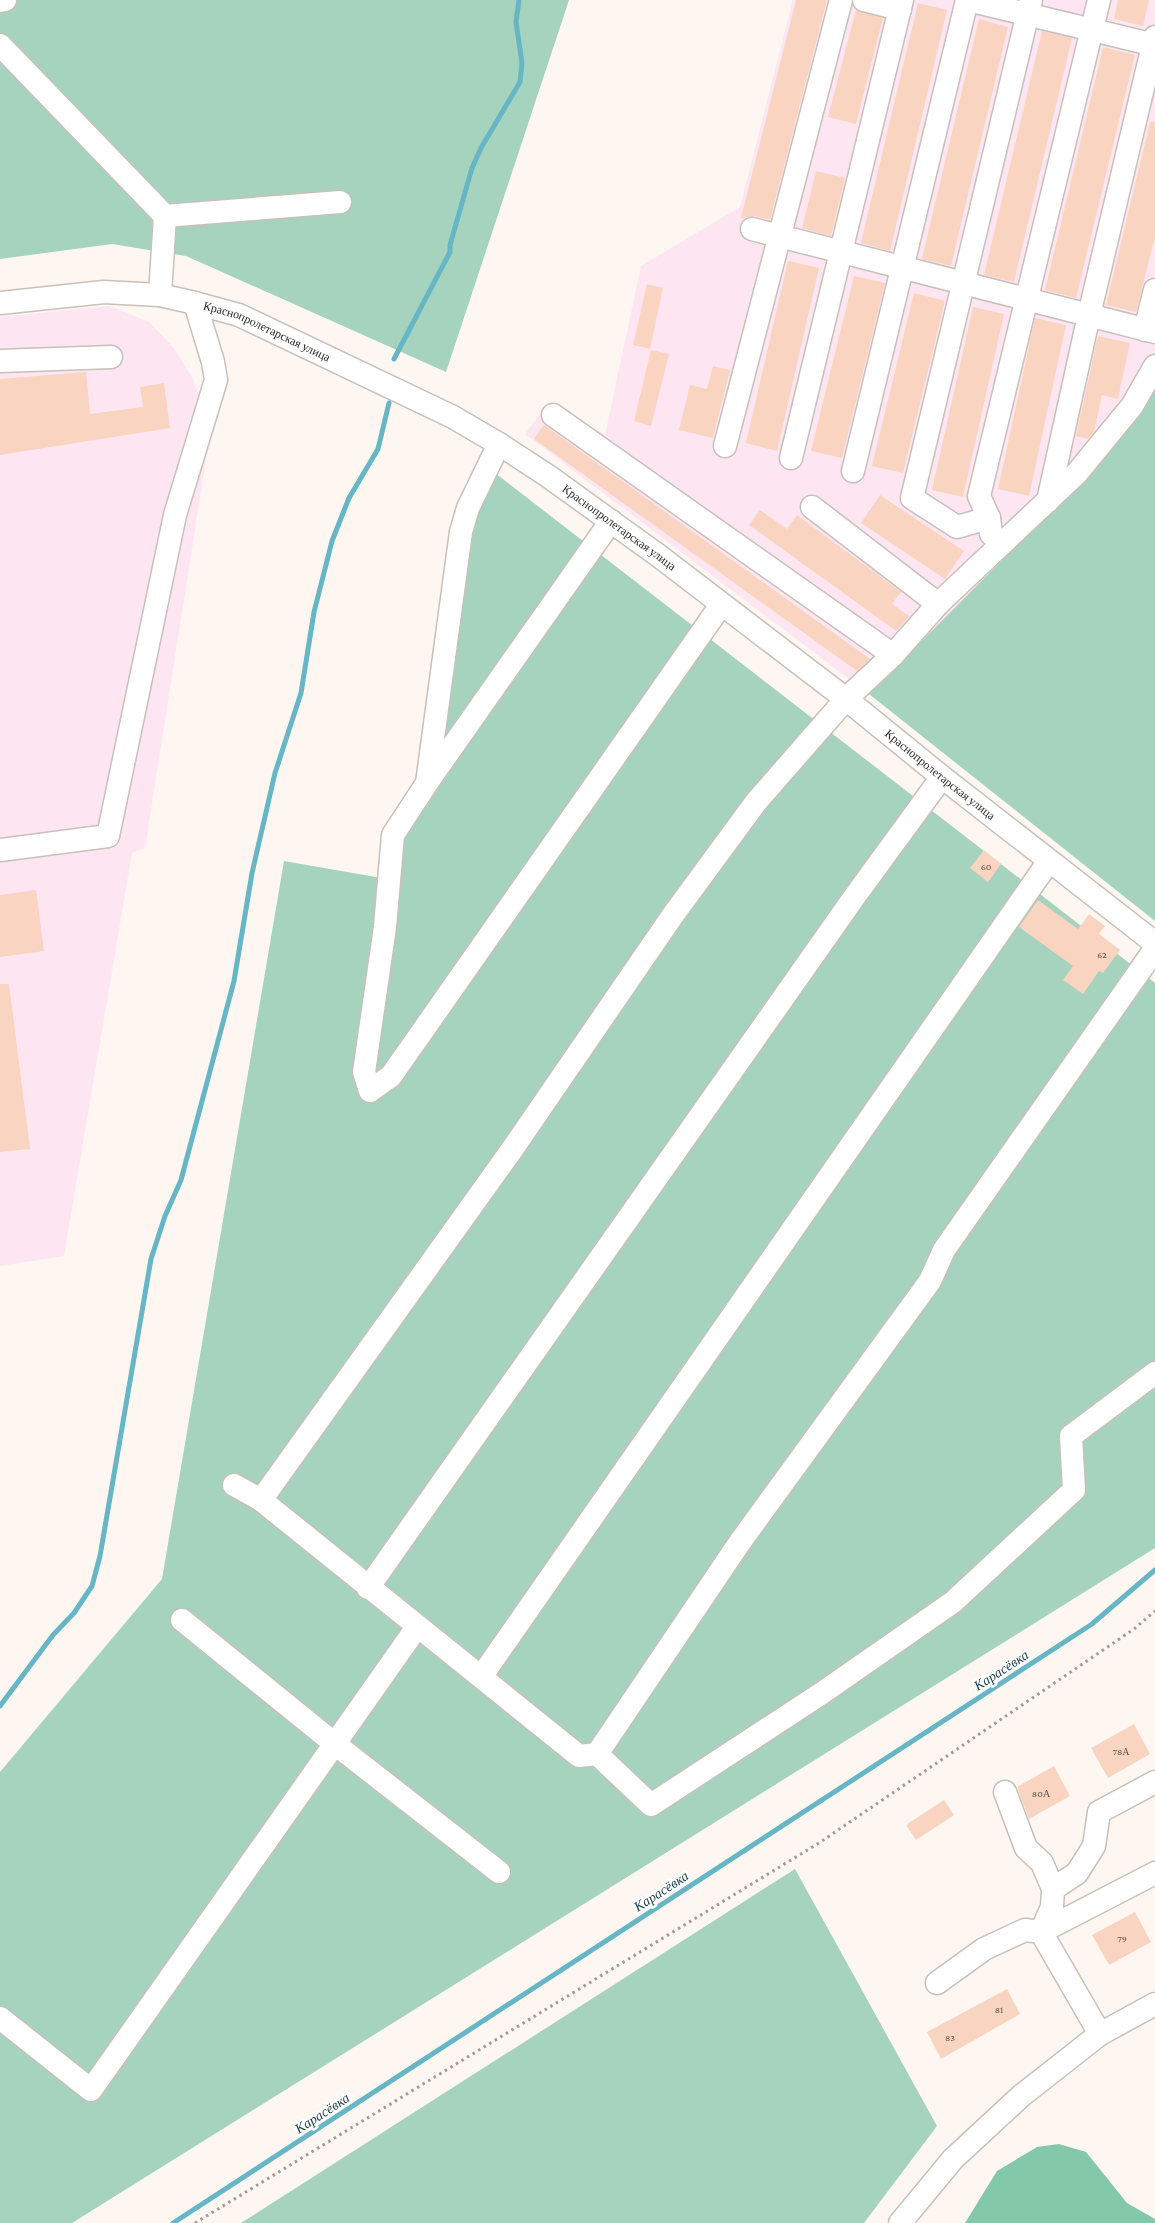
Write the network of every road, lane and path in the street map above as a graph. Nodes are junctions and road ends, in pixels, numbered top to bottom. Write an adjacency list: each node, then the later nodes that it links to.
1 (5, 0): 6 (street)
2 (841, 0): 15 (street)
3 (864, 0): 7 (street)
4 (968, 0): 8 (street); 17 (street)
5 (1099, 0): 9 (street)
6 (0, 1)
7 (901, 4): 16 (street)
8 (1030, 7): 9 (street); 18 (street)
9 (1091, 30): 10 (street); 21 (street)
10 (1154, 42): 24 (street)
11 (0, 45): 13 (street)
12 (340, 202): 13 (street)
13 (165, 216): 20 (street)
14 (752, 229): 15 (street)
15 (779, 236): 16 (street); 31 (street)
16 (841, 252): 17 (street); 32 (street)
17 (903, 268): 18 (street); 33 (street)
18 (965, 283): 21 (street); 36 (street)
19 (1155, 290): 25 (street)
20 (160, 295): 22 (street, Краснопролетарская улица); 23 (street, Краснопролетарская улица)
21 (1026, 299): 24 (street); 36 (street)
22 (0, 303)
23 (195, 303): 30 (street, Краснопролетарская улица); 45 (street)
24 (1089, 315): 25 (street); 34 (street)
25 (1150, 331)
26 (111, 357): 27 (street)
27 (0, 361)
28 (1155, 366): 34 (street)
29 (553, 415): 41 (street)
30 (499, 444): 37 (street, Краснопролетарская улица); 44 (street)
31 (725, 446)
32 (791, 458)
33 (853, 471)
34 (1048, 501): 38 (street)
35 (812, 506): 39 (street)
36 (989, 518): 38 (street)
37 (611, 521): 40 (street, Краснопролетарская улица); 44 (street)
38 (994, 552): 39 (street)
39 (938, 604): 41 (street)
40 (721, 605): 42 (street, Краснопролетарская улица); 44 (street)
41 (893, 655): 42 (street)
42 (846, 699): 43 (street, Краснопролетарская улица); 51 (street)
43 (942, 777): 46 (street, Краснопролетарская улица); 52 (street)
44 (427, 783)
45 (0, 850)
46 (1049, 861): 47 (street, Краснопролетарская улица); 56 (street)
47 (1155, 943)
48 (1155, 949): 58 (street)
49 (1155, 1373): 58 (street)
50 (234, 1485): 51 (street)
51 (261, 1500): 52 (street)
52 (368, 1588): 55 (street)
53 (1155, 1611): 69 (path)
54 (182, 1620): 57 (street)
55 (417, 1627): 56 (street); 57 (street)
56 (481, 1676): 58 (street)
57 (335, 1744): 61 (street); 67 (street)
58 (597, 1754)
59 (1155, 1782): 63 (street)
60 (1005, 1792): 63 (street)
61 (499, 1872)
62 (1155, 1873): 64 (street)
63 (1053, 1889): 64 (street)
64 (1041, 1932): 65 (street); 68 (street)
65 (937, 1983)
66 (1155, 2004): 68 (street)
67 (0, 2018)
68 (1100, 2034): 70 (street)
69 (195, 2223)
70 (900, 2223)

